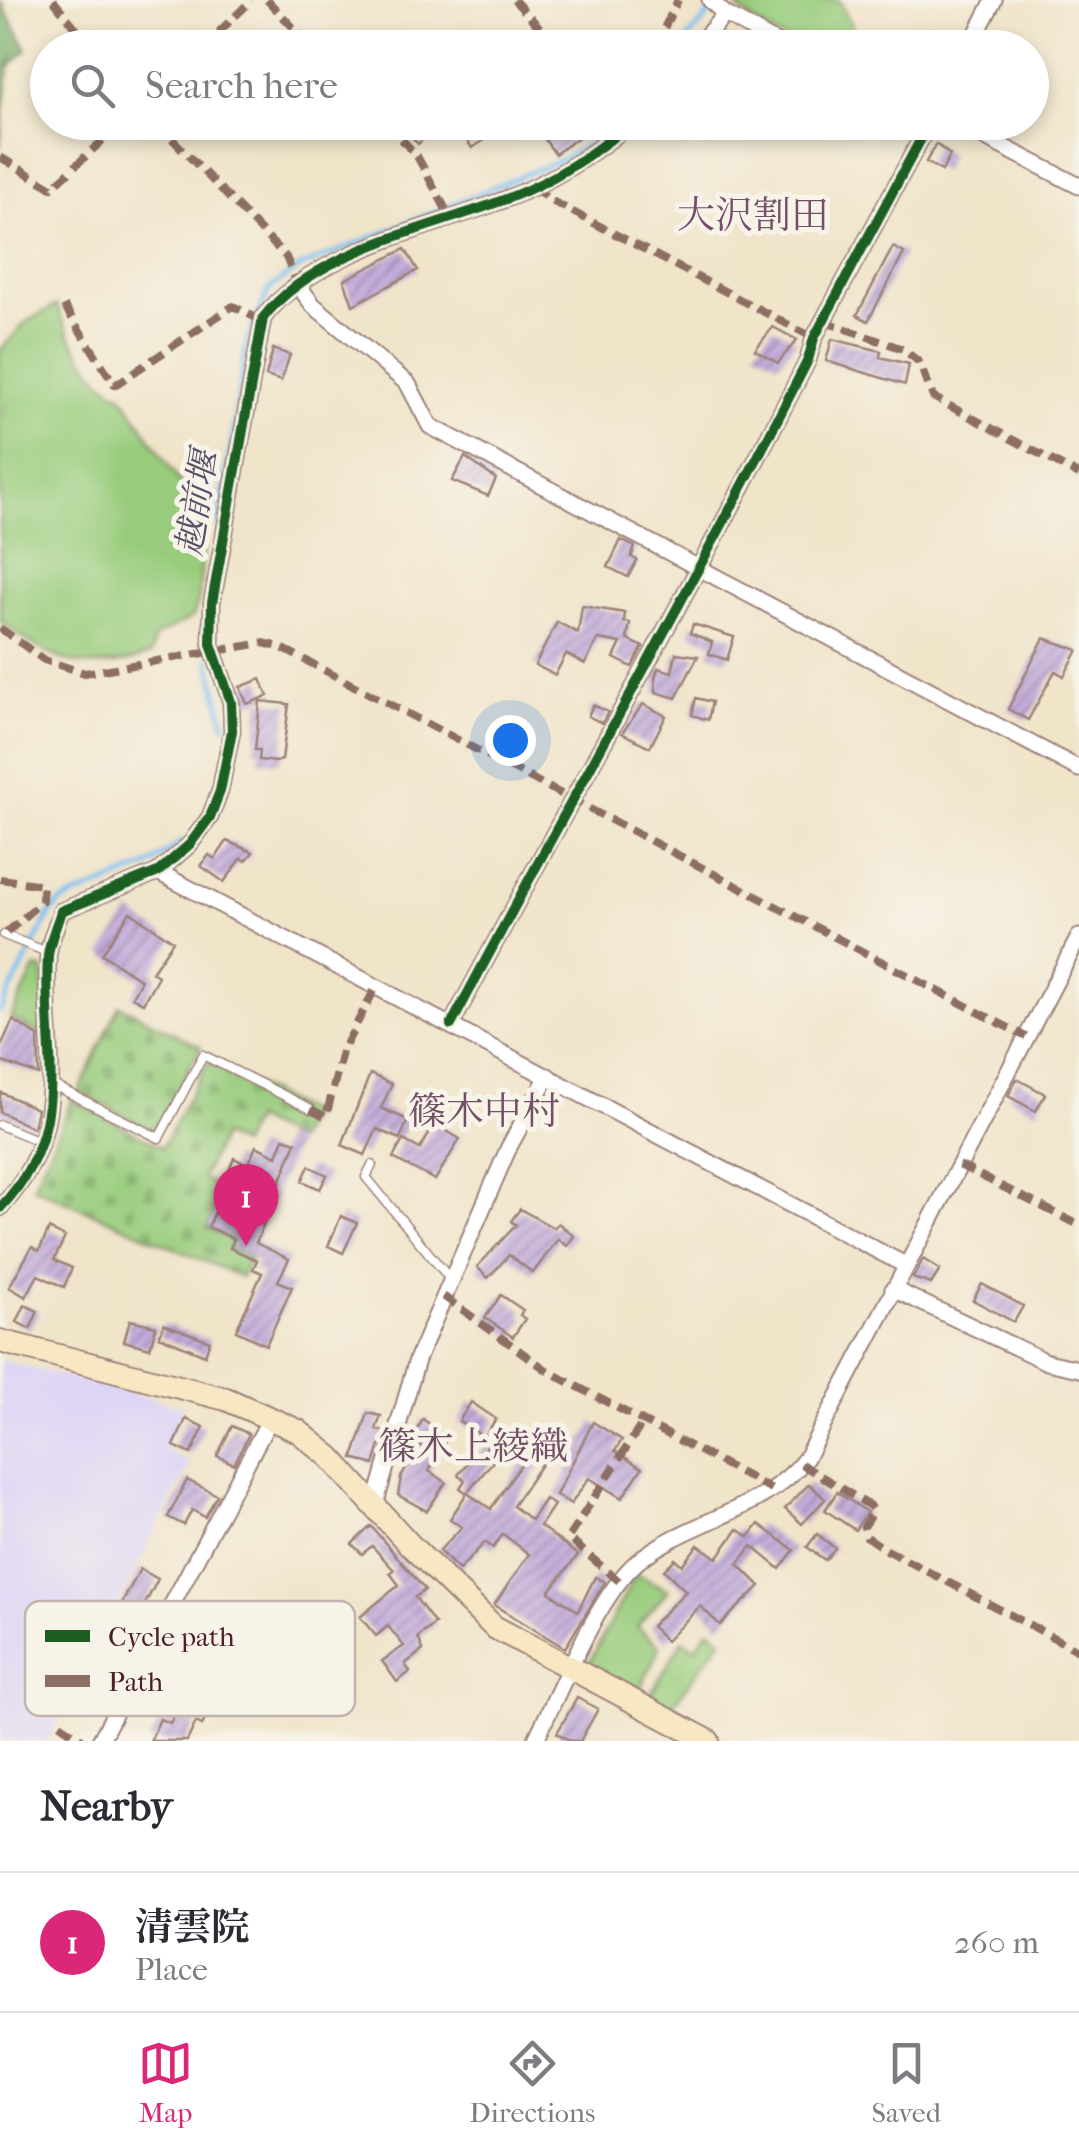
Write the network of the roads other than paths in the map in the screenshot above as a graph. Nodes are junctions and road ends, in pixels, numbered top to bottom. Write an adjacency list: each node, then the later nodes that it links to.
1 (994, 0): 5 (street)
2 (716, 6): 3 (street); 4 (street)
3 (705, 30)
4 (755, 30)
5 (978, 30)
6 (611, 140): 10 (street)
7 (920, 140): 11 (street)
8 (989, 140): 9 (street)
9 (1079, 186)
10 (297, 284): 11 (street); 13 (street)
11 (700, 570): 12 (street); 19 (street)
12 (1079, 769)
13 (158, 872): 16 (street); 19 (street)
14 (4, 935): 16 (lane)
15 (1079, 936): 17 (street)
16 (44, 951): 21 (street)
17 (1060, 973): 18 (street); 27 (street)
18 (1079, 980)
19 (452, 1024): 20 (street)
20 (548, 1076): 27 (street); 28 (street)
21 (54, 1085): 22 (lane); 24 (street)
22 (311, 1109)
23 (0, 1124): 24 (lane)
24 (41, 1142): 26 (street)
25 (372, 1165): 28 (lane)
26 (0, 1208)
27 (905, 1265): 29 (street)
28 (450, 1279): 33 (street)
29 (893, 1288): 31 (street); 35 (street)
30 (0, 1341): 32 (street)
31 (1079, 1370)
32 (271, 1417): 33 (street); 34 (street)
33 (375, 1505): 35 (street)
34 (174, 1601)
35 (570, 1670): 38 (street); 39 (street)
36 (113, 1716): 37 (street)
37 (100, 1741)
38 (535, 1741)
39 (708, 1741)

